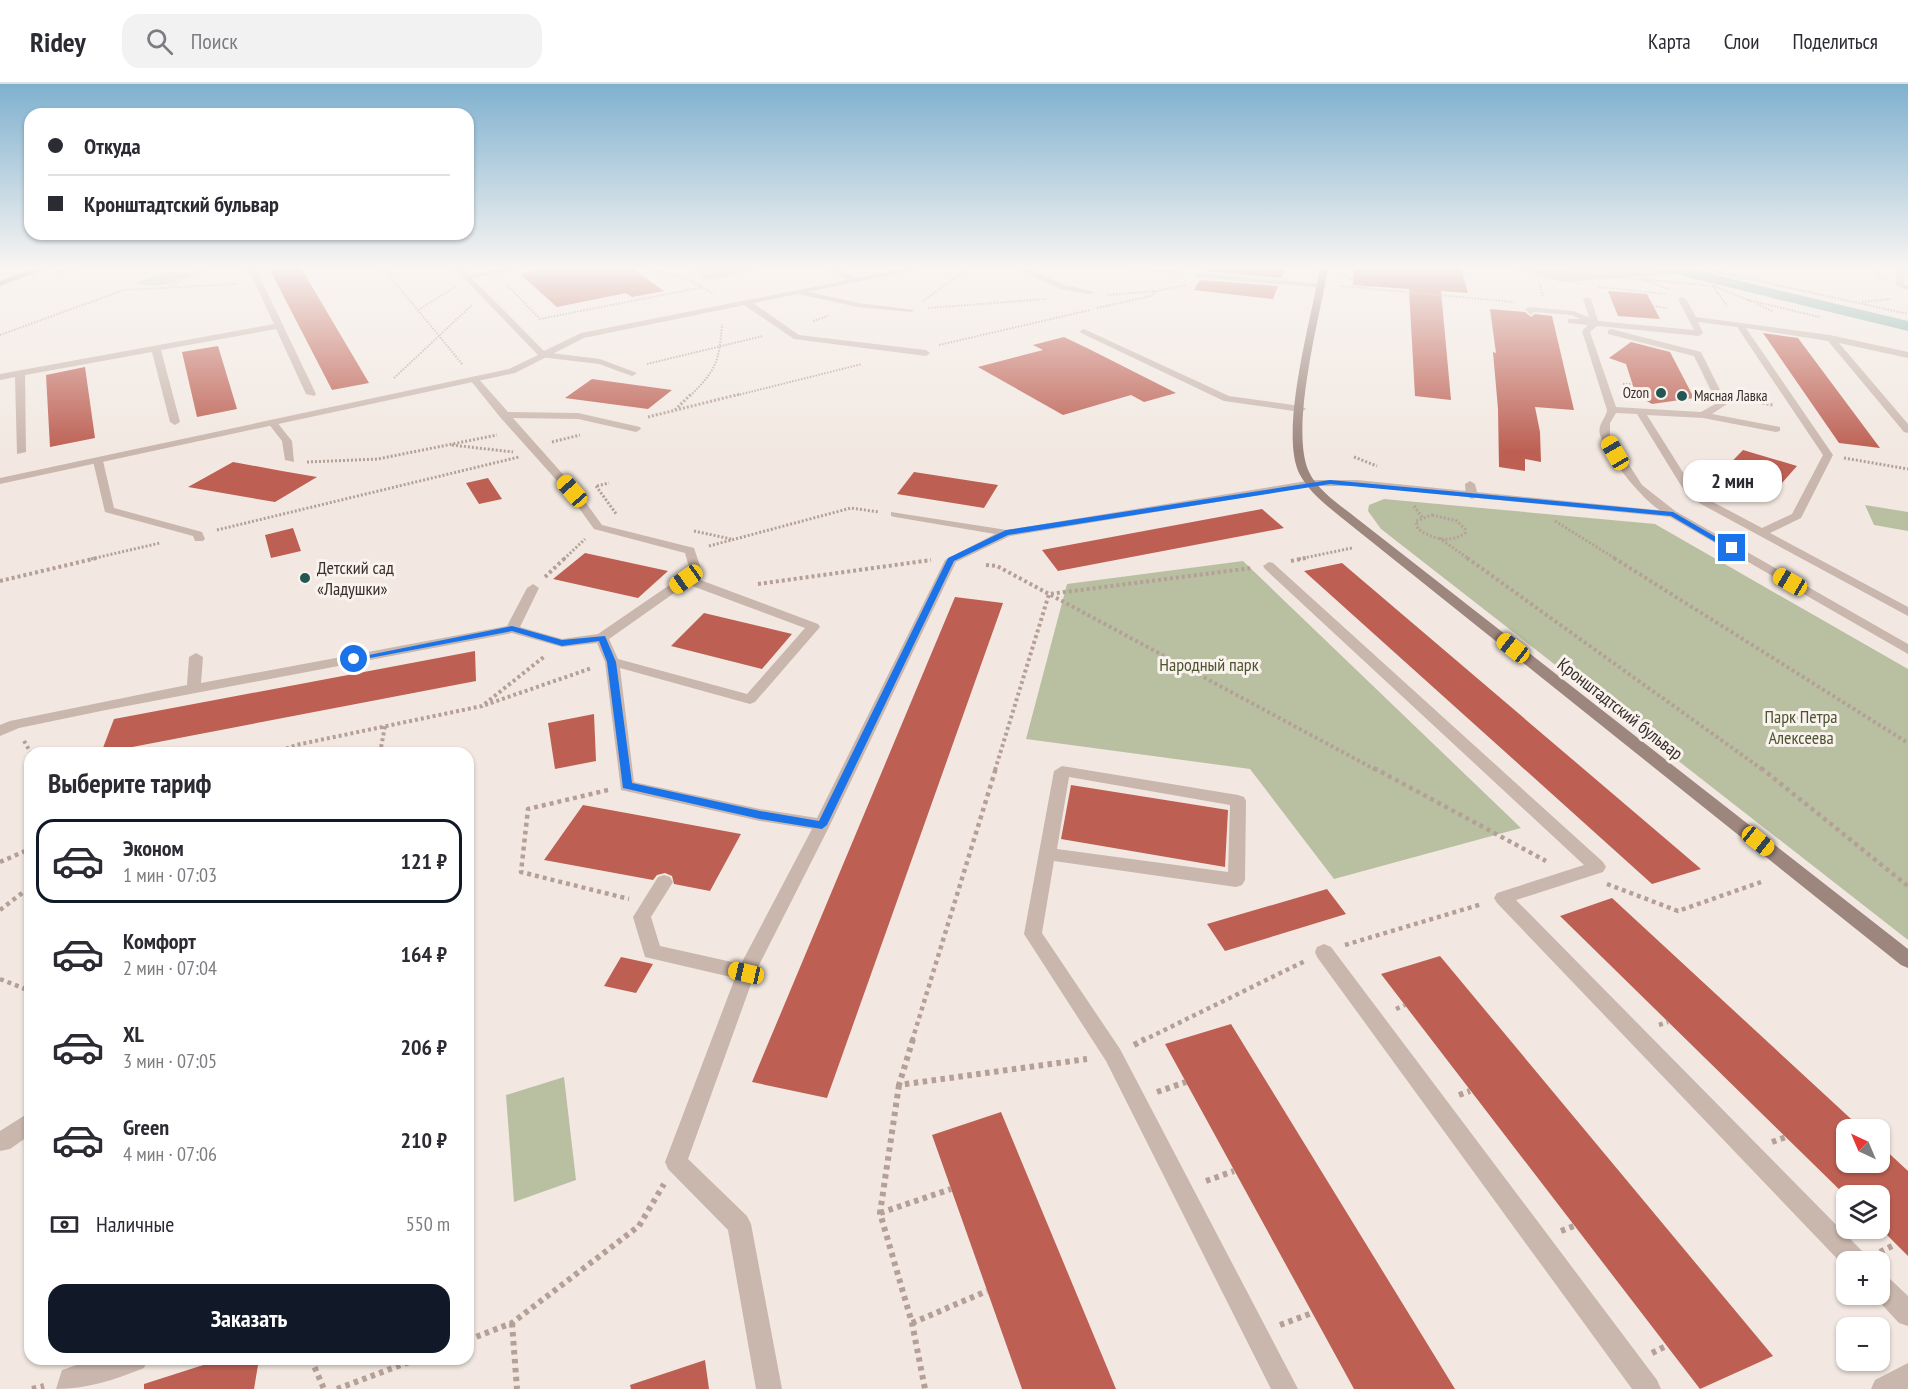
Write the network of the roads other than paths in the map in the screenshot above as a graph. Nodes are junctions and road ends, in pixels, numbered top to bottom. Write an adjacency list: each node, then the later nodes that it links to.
1 (263, 329): 16 (street)
2 (280, 329): 25 (street)
3 (518, 329): 19 (street)
4 (617, 329): 19 (street)
5 (785, 329): 18 (street)
6 (1319, 329): 26 (main road, Кронштадтский бульвар)
7 (1588, 329): 27 (street)
8 (1607, 329): 30 (street)
9 (1645, 329): 14 (street)
10 (1697, 329): 14 (street)
11 (1742, 329): 43 (street)
12 (1774, 329): 15 (street)
13 (1084, 331): 26 (street)
14 (1699, 333): 17 (street)
15 (1830, 338): 20 (street); 35 (street)
16 (156, 349): 22 (street); 31 (street)
17 (1702, 352)
18 (926, 353)
19 (543, 355): 21 (street); 23 (street)
20 (1908, 355)
21 (629, 371)
22 (20, 374): 24 (street); 36 (street)
23 (470, 374): 29 (street); 32 (street)
24 (0, 377)
25 (311, 394)
26 (1301, 409): 40 (main road, Кронштадтский бульвар)
27 (1612, 410): 28 (street); 42 (street)
28 (1640, 412): 30 (street); 43 (street)
29 (503, 415): 33 (street); 47 (street)
30 (1703, 415): 34 (street)
31 (175, 422)
32 (273, 423): 37 (street); 38 (street)
33 (636, 429)
34 (1776, 429)
35 (1908, 430)
36 (21, 452)
37 (290, 460)
38 (98, 461): 39 (street); 45 (street)
39 (0, 482)
40 (1313, 483): 42 (street); 44 (street); 61 (main road, Кронштадтский бульвар)
41 (895, 514): 44 (street)
42 (1673, 514): 52 (street)
43 (1760, 532): 49 (street)
44 (1006, 533): 57 (street)
45 (198, 537)
46 (1269, 566): 65 (street)
47 (686, 579): 51 (street); 54 (street)
48 (533, 588): 50 (street)
49 (1908, 612)
50 (512, 628): 51 (street); 55 (street)
51 (602, 638): 54 (street)
52 (1908, 650)
53 (196, 657): 55 (street)
54 (612, 662): 57 (street)
55 (194, 689): 56 (street)
56 (0, 731)
57 (822, 825): 62 (street)
58 (1047, 854): 58 (street); 72 (street)
59 (664, 882): 62 (street)
60 (1324, 952): 73 (street)
61 (1908, 960)
62 (746, 973): 71 (street)
63 (24, 1126): 64 (street)
64 (0, 1141)
65 (1846, 1251)
66 (1890, 1295): 67 (street)
67 (1908, 1314)
68 (116, 1365): 70 (street)
69 (1908, 1376): 74 (street)
70 (69, 1389)
71 (769, 1389)
72 (1285, 1389)
73 (1648, 1389)
74 (1884, 1389)

